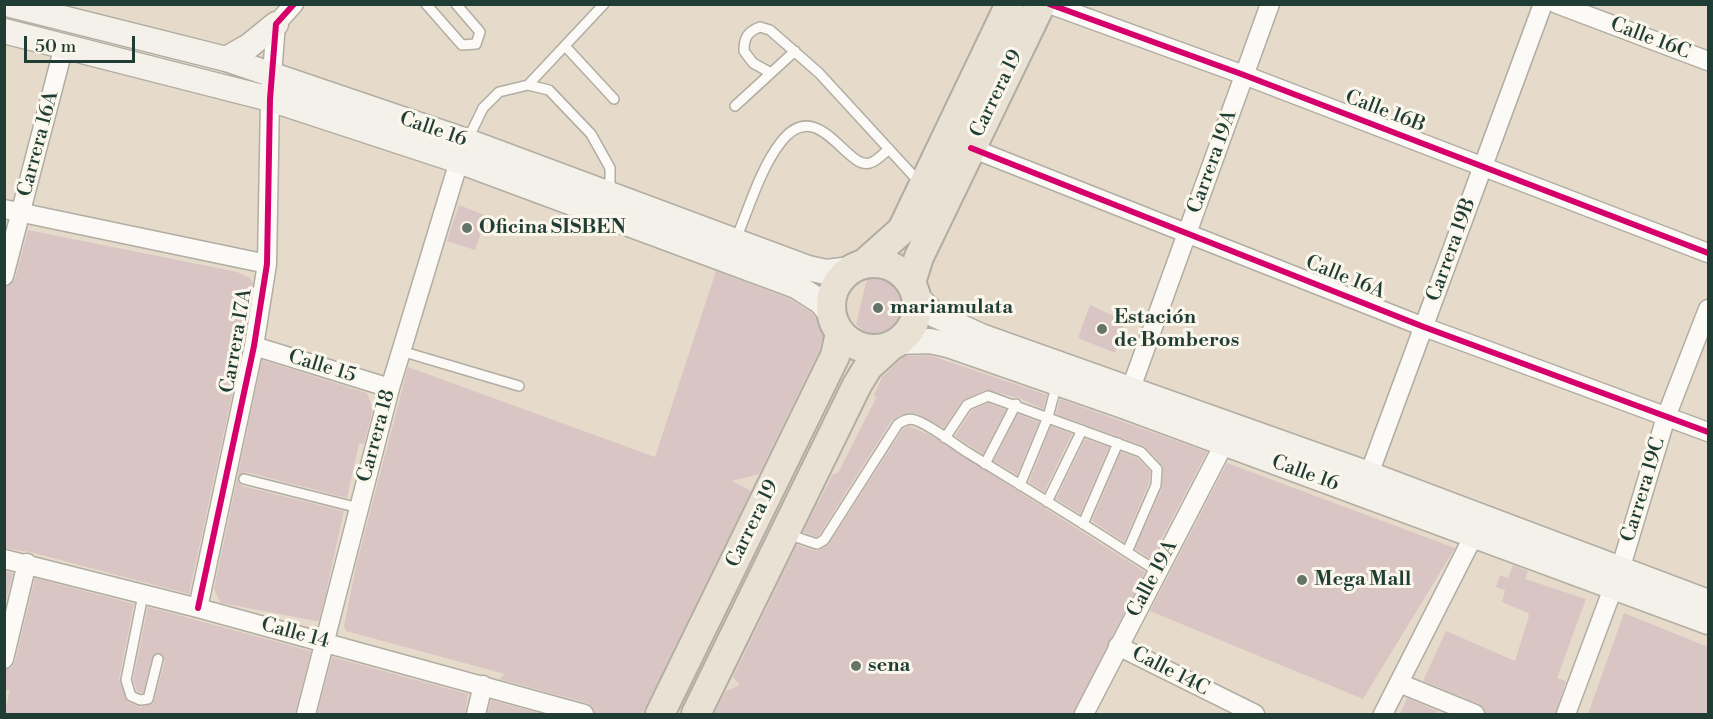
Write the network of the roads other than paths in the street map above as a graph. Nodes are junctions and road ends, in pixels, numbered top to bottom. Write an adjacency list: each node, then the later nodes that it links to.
1 (7, 4): 12 (main road, Calle 16)
2 (294, 4): 13 (street)
3 (426, 4): 4 (lane)
4 (456, 4)
5 (604, 4): 16 (lane)
6 (1010, 4): 30 (highway, Carrera 19)
7 (1041, 4): 26 (highway, Carrera 19)
8 (1049, 4): 21 (street, Calle 16B)
9 (1270, 4): 21 (street, Carrera 19A)
10 (1543, 4): 29 (street, Carrera 19B)
11 (1557, 4): 19 (street, Calle 16C)
12 (62, 11): 18 (main road, Calle 16)
13 (276, 24): 18 (main road); 23 (street, Carrera 17A)
14 (4, 31): 15 (main road, Calle 16)
15 (64, 46): 23 (main road, Calle 16); 32 (street, Carrera 16A)
16 (564, 46): 22 (lane); 24 (lane)
17 (795, 51): 20 (lane); 20 (lane); 27 (lane)
18 (226, 59): 23 (main road, Calle 16)
19 (1708, 61)
20 (771, 73): 25 (lane)
21 (1244, 75): 29 (street, Calle 16B); 33 (street, Carrera 19A)
22 (528, 85): 28 (lane); 31 (lane)
23 (271, 88): 28 (main road, Calle 16); 36 (street, Carrera 17A)
24 (614, 99)
25 (735, 106)
26 (971, 148): 33 (street, Calle 16A); 39 (highway, Carrera 19)
27 (889, 149): 30 (lane); 34 (lane)
28 (463, 151): 31 (main road, Calle 16); 41 (main road, Calle 16); 45 (street, Carrera 18)
29 (1483, 168): 35 (street, Calle 16B); 42 (street, Carrera 19B)
30 (924, 187): 37 (highway, Carrera 19)
31 (610, 195): 34 (main road, Calle 16)
32 (13, 211): 36 (street); 38 (street, Carrera 16A)
33 (1187, 233): 42 (street, Calle 16A); 49 (street, Carrera 19A)
34 (735, 241): 37 (main road, Calle 16)
35 (1708, 254)
36 (267, 264): 44 (street, Carrera 17A)
37 (858, 266): 39 (highway); 41 (highway)
38 (4, 276)
39 (913, 289): 43 (highway); 49 (main road, Calle 16)
40 (1708, 309): 52 (street, Carrera 19C)
41 (836, 324): 43 (highway); 85 (highway, Carrera 19)
42 (1424, 327): 52 (street, Calle 16A); 61 (street, Carrera 19B)
43 (895, 344): 46 (main road, Calle 16); 65 (highway, Carrera 19)
44 (255, 346): 48 (street, Calle 15); 74 (street, Carrera 17A)
45 (401, 351): 47 (lane); 48 (street, Carrera 18)
46 (1057, 383): 51 (lane); 57 (main road, Calle 16)
47 (519, 386)
48 (390, 388): 63 (street, Carrera 18)
49 (1131, 388): 61 (main road, Calle 16)
50 (1016, 404): 51 (lane); 55 (lane); 58 (lane)
51 (1048, 417): 53 (lane); 60 (lane)
52 (1666, 417): 54 (street, Calle 16A); 71 (street, Carrera 19C)
53 (1082, 430): 56 (lane); 62 (lane)
54 (1708, 432)
55 (945, 438): 58 (lane); 65 (lane)
56 (1118, 443): 64 (lane); 67 (lane)
57 (1224, 444): 61 (main road, Calle 16); 70 (street, Calle 19A)
58 (985, 464): 60 (lane)
59 (244, 479): 63 (lane)
60 (1020, 485): 62 (lane)
61 (1366, 485): 66 (main road, Calle 16); 71 (main road, Calle 16)
62 (1047, 502): 64 (lane)
63 (359, 508): 76 (street, Carrera 18)
64 (1083, 524): 67 (lane)
65 (785, 533): 86 (highway, Carrera 19)
66 (1473, 537): 71 (main road, Calle 16); 80 (street)
67 (1127, 552): 70 (lane)
68 (4, 559): 69 (street, Calle 14)
69 (27, 563): 72 (street, Calle 14); 78 (street)
70 (1157, 571): 77 (street, Calle 19A)
71 (1616, 579): 73 (main road, Calle 16); 75 (main road, Calle 16); 91 (street, Carrera 19C)
72 (143, 595): 74 (street, Calle 14); 79 (lane)
73 (1708, 602)
74 (198, 608): 76 (street, Calle 14)
75 (1708, 622)
76 (324, 642): 81 (street, Calle 14); 82 (street, Carrera 18)
77 (1118, 646): 87 (street, Calle 19A); 88 (street, Calle 14C)
78 (4, 659)
79 (158, 659)
80 (1399, 683): 89 (street); 90 (street)
81 (483, 685): 83 (street); 84 (street, Calle 14)
82 (306, 714)
83 (476, 714)
84 (584, 714)
85 (660, 714)
86 (696, 714)
87 (1084, 714)
88 (1255, 714)
89 (1383, 714)
90 (1475, 714)
91 (1566, 714)

